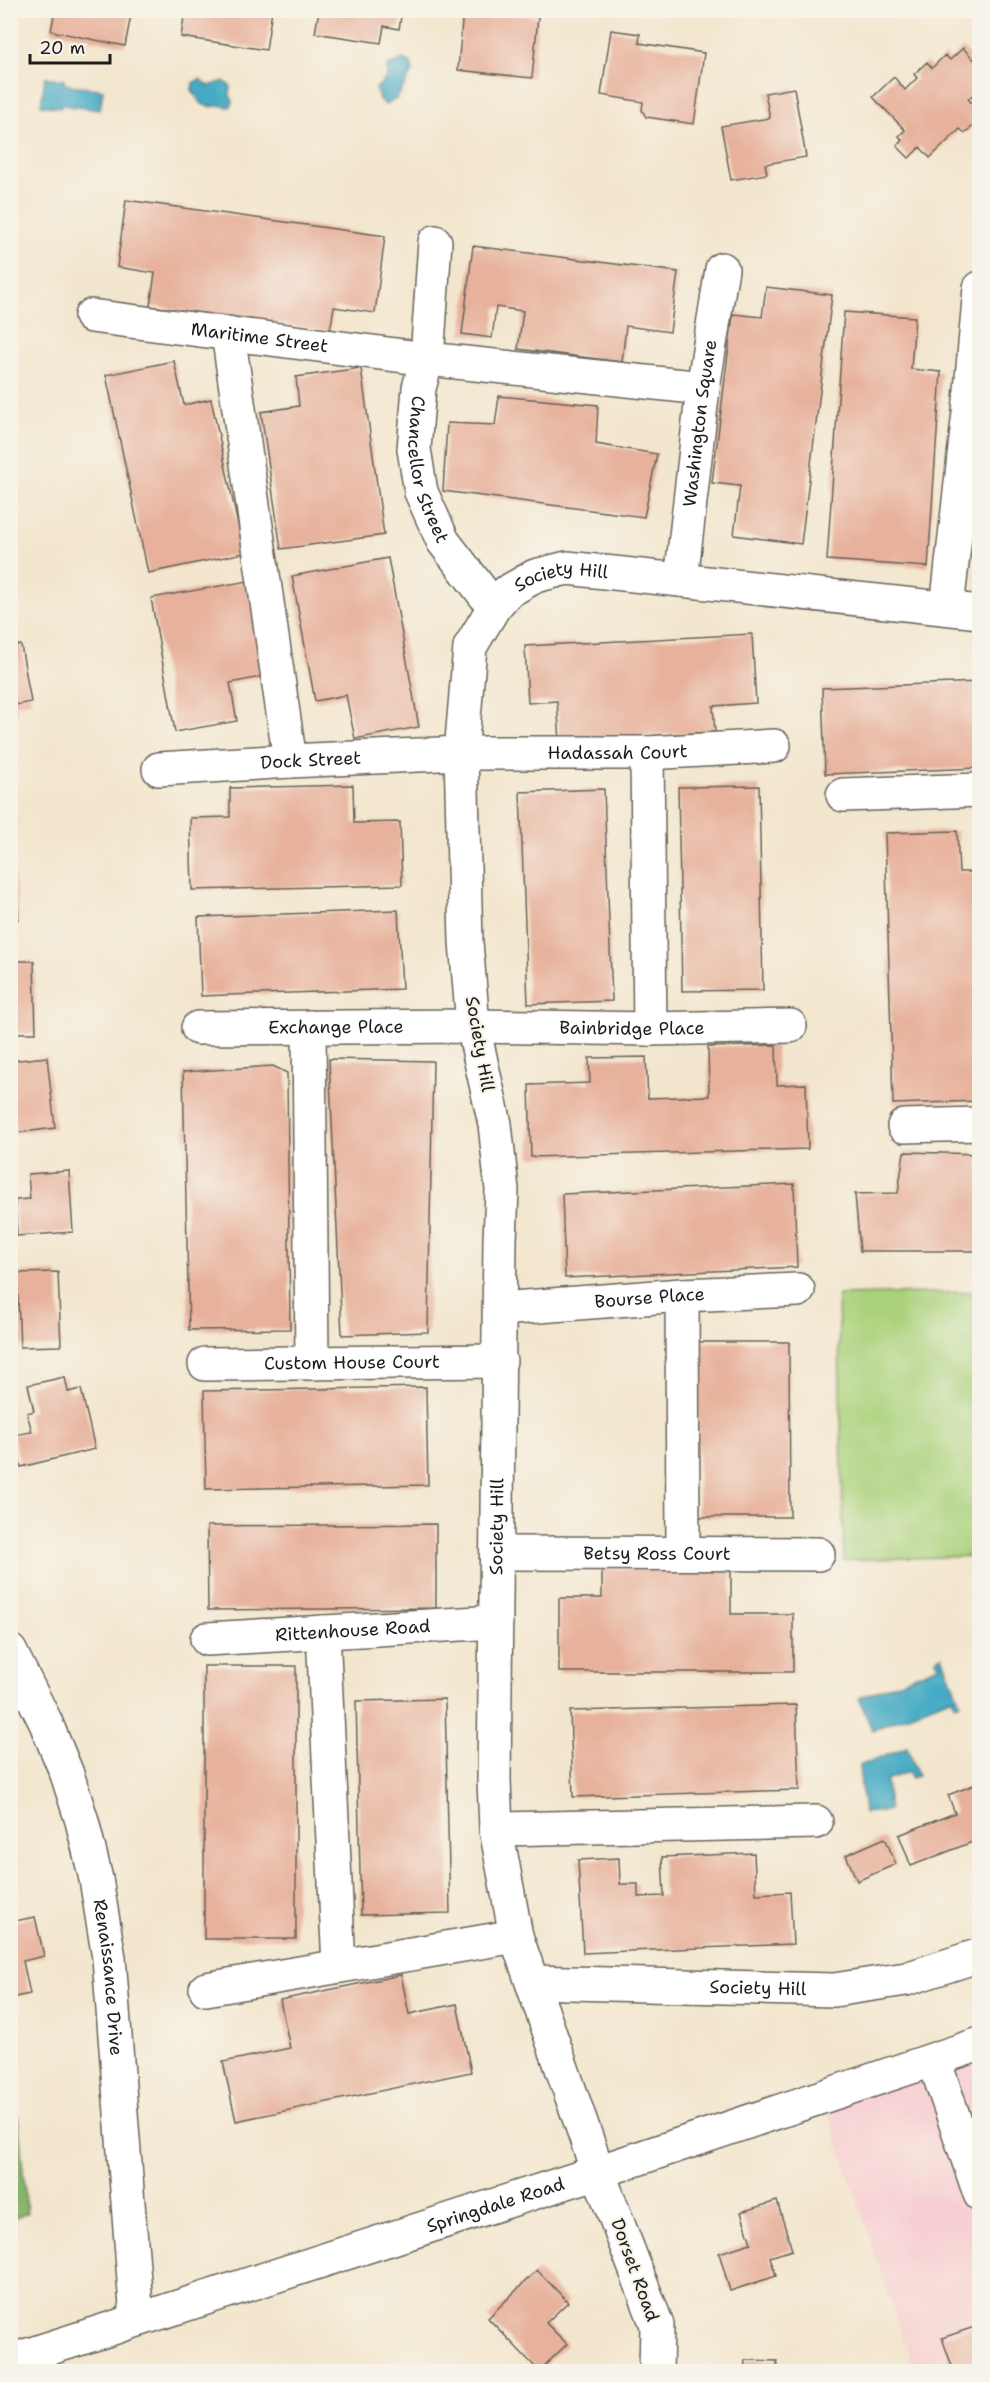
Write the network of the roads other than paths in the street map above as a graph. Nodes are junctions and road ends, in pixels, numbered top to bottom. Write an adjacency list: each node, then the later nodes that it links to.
1 (435, 243): 6 (street, Chancellor Street)
2 (722, 269): 7 (street, Washington Square)
3 (980, 288): 8 (street)
4 (91, 316): 5 (street, Maritime Street)
5 (228, 333): 6 (street, Maritime Street); 16 (street)
6 (427, 358): 7 (street, Maritime Street); 10 (street, Chancellor Street)
7 (703, 388): 9 (street, Washington Square)
8 (974, 413): 11 (street)
9 (681, 580): 10 (street, Society Hill); 11 (street, Society Hill)
10 (494, 607): 14 (street, Society Hill)
11 (947, 608): 12 (street, Society Hill)
12 (980, 612)
13 (774, 746): 15 (street, Hadassah Court)
14 (462, 753): 15 (street, Hadassah Court); 16 (street, Dock Street); 20 (street, Society Hill)
15 (647, 753): 24 (street)
16 (290, 760): 17 (street, Dock Street)
17 (159, 770)
18 (980, 790): 19 (street)
19 (843, 795)
20 (473, 1026): 22 (street, Exchange Place); 24 (street, Bainbridge Place); 29 (street, Society Hill)
21 (790, 1026): 24 (street, Bainbridge Place)
22 (309, 1027): 23 (street, Exchange Place); 31 (street)
23 (198, 1028)
24 (650, 1029)
25 (980, 1124): 26 (street)
26 (904, 1126)
27 (798, 1290): 28 (street, Bourse Place)
28 (682, 1295): 29 (street, Bourse Place); 33 (street)
29 (500, 1309): 30 (street, Society Hill)
30 (500, 1360): 31 (street, Custom House Court); 34 (street, Society Hill)
31 (312, 1363): 32 (street, Custom House Court)
32 (205, 1364)
33 (683, 1552): 34 (street, Betsy Ross Court); 35 (street, Betsy Ross Court)
34 (497, 1553): 36 (street, Society Hill)
35 (818, 1554)
36 (496, 1622): 37 (street, Rittenhouse Road); 41 (street, Society Hill)
37 (323, 1632): 38 (street, Rittenhouse Road); 44 (street)
38 (207, 1639)
39 (10, 1651): 51 (street, Renaissance Drive)
40 (816, 1822): 41 (street)
41 (496, 1829): 42 (street, Society Hill)
42 (516, 1936): 44 (street); 45 (street, Society Hill)
43 (980, 1955): 45 (street, Society Hill)
44 (339, 1966): 46 (street)
45 (532, 1982): 49 (street, Society Hill)
46 (206, 1989)
47 (980, 2044): 48 (street, Springdale Road)
48 (934, 2060): 49 (street, Springdale Road); 50 (street)
49 (598, 2172): 51 (street, Springdale Road); 53 (street, Dorset Road)
50 (980, 2194)
51 (137, 2319): 52 (street, Springdale Road)
52 (10, 2361)
53 (656, 2372)

